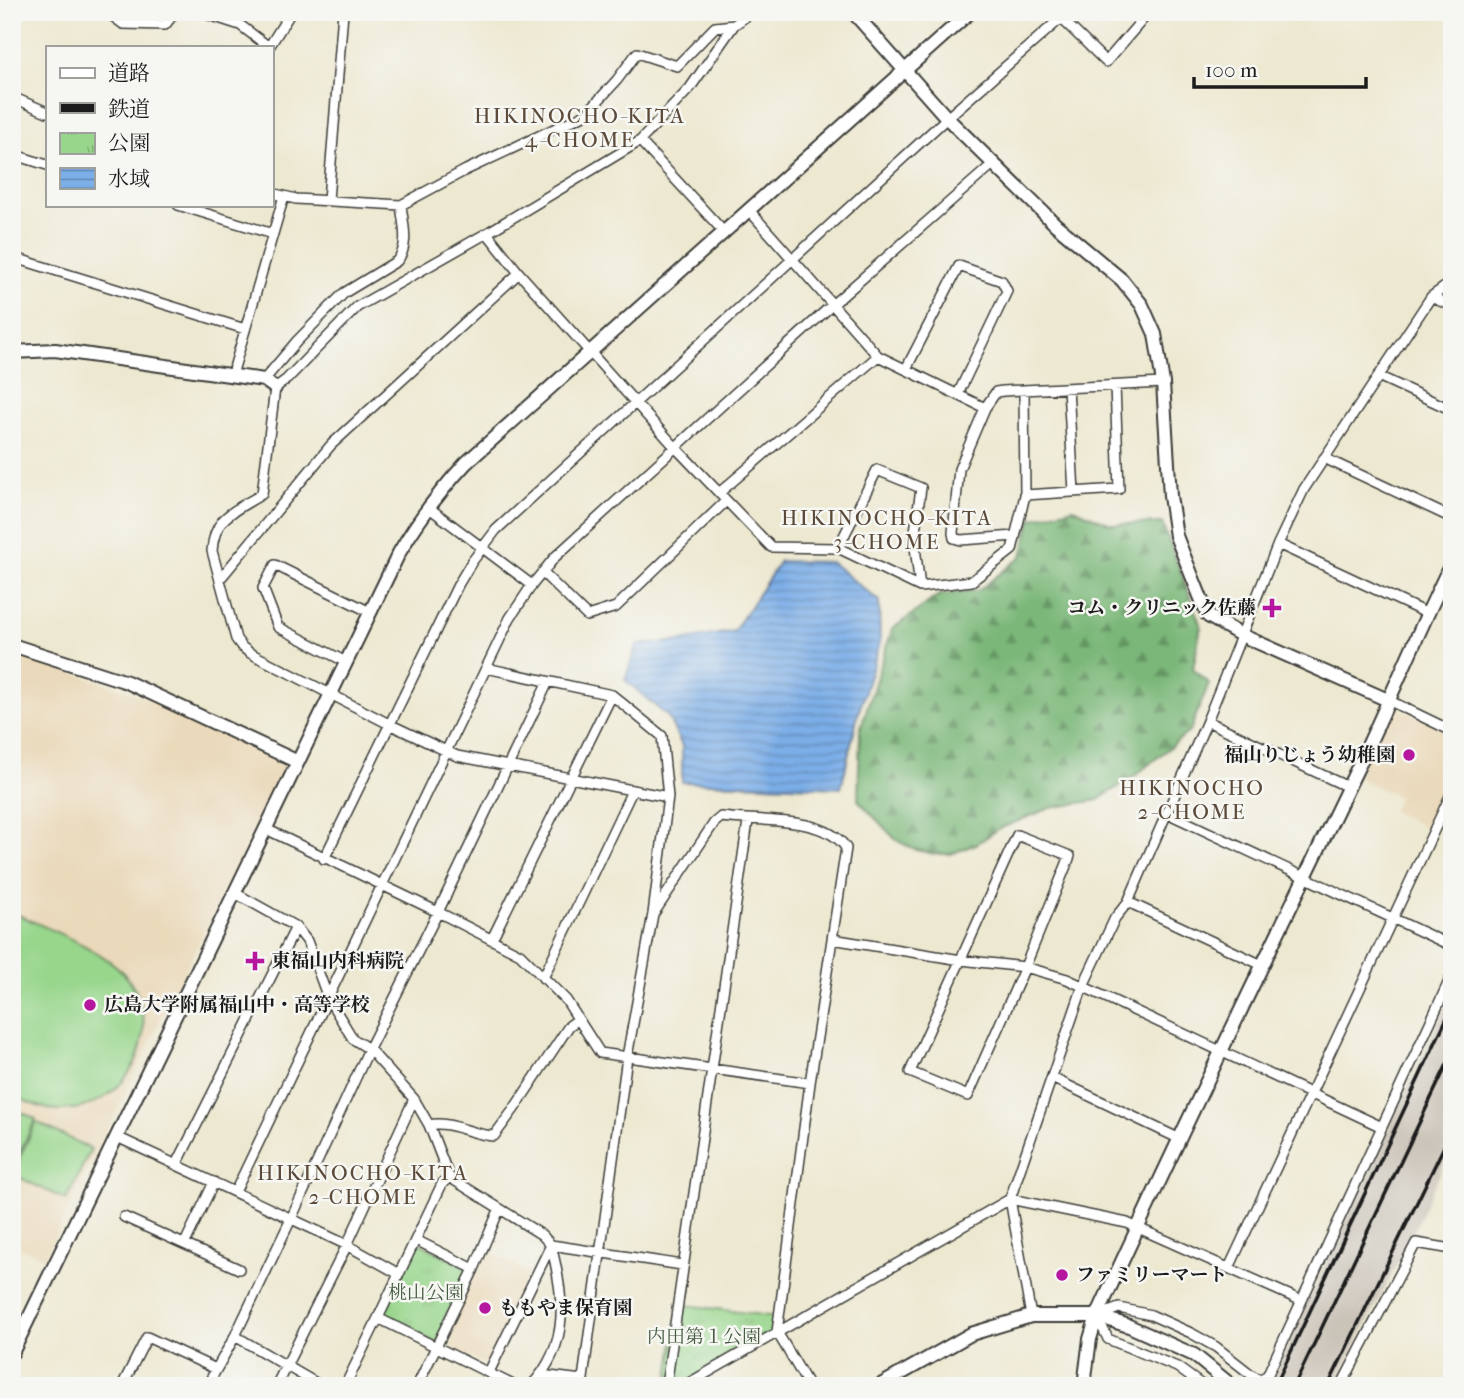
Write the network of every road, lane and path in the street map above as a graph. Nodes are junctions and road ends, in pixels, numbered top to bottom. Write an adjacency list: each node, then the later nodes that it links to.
1 (107, 12): 2 (street)
2 (176, 12)
3 (200, 12): 12 (street)
4 (291, 12): 13 (street)
5 (344, 12): 24 (street)
6 (752, 12): 11 (street)
7 (853, 12): 14 (street)
8 (970, 12): 14 (street)
9 (1150, 12): 10 (street)
10 (1065, 16): 17 (street)
11 (734, 25): 18 (street); 25 (street)
12 (268, 46)
13 (270, 46)
14 (904, 69): 17 (street); 27 (street)
15 (12, 97): 16 (street)
16 (46, 112)
17 (947, 118): 21 (street); 32 (street)
18 (640, 141): 28 (street); 29 (street)
19 (12, 154): 20 (street)
20 (46, 164)
21 (993, 164): 36 (street); 45 (street)
22 (273, 193): 23 (street)
23 (285, 196): 24 (street); 30 (street)
24 (328, 200): 25 (street)
25 (401, 205): 46 (street)
26 (181, 206): 30 (street)
27 (748, 209): 28 (street); 32 (street)
28 (723, 231): 40 (street)
29 (487, 233): 33 (street); 46 (street)
30 (273, 234): 38 (street)
31 (12, 257): 38 (street)
32 (793, 260): 36 (street); 51 (street)
33 (519, 273): 40 (street); 68 (street)
34 (1452, 282): 35 (street)
35 (1431, 297): 37 (street); 44 (street)
36 (832, 305): 41 (street); 54 (street)
37 (1452, 306)
38 (246, 329): 43 (street)
39 (12, 352): 43 (street)
40 (591, 352): 51 (street); 60 (street)
41 (878, 356): 42 (street); 57 (street)
42 (906, 369): 50 (street); 50 (street)
43 (232, 375): 46 (street)
44 (1378, 376): 53 (street); 55 (street)
45 (1163, 383): 47 (street); 73 (street)
46 (269, 384): 68 (street)
47 (1115, 386): 48 (street); 56 (street)
48 (1068, 388): 49 (street); 56 (street)
49 (1024, 391): 52 (street); 58 (street)
50 (958, 394): 52 (street)
51 (636, 402): 54 (street); 64 (street)
52 (985, 408): 62 (street)
53 (1452, 410)
54 (676, 448): 57 (street); 67 (street)
55 (1324, 458): 61 (street); 63 (street)
56 (1074, 492): 58 (street)
57 (719, 493): 59 (street)
58 (1026, 495): 62 (street)
59 (726, 500): 65 (street); 67 (street)
60 (428, 507): 64 (street); 71 (street)
61 (1452, 518)
62 (1015, 536): 70 (street)
63 (1278, 544): 72 (street); 73 (street)
64 (483, 547): 69 (street); 82 (street)
65 (838, 548): 70 (street); 70 (street)
66 (1452, 562): 72 (street)
67 (543, 573): 69 (street)
68 (220, 579): 78 (street)
69 (532, 585): 76 (street)
70 (920, 587)
71 (370, 612): 75 (street); 75 (street)
72 (1426, 613): 80 (street)
73 (1241, 635): 80 (street); 81 (street)
74 (12, 645): 85 (street)
75 (346, 662): 78 (street)
76 (486, 668): 77 (street); 84 (street)
77 (548, 682): 79 (street); 86 (street)
78 (330, 694): 82 (street); 85 (street)
79 (612, 695): 87 (street); 91 (street)
80 (1390, 701): 83 (street); 88 (street)
81 (1207, 721): 88 (street); 92 (street)
82 (391, 725): 84 (street); 95 (street)
83 (1452, 731)
84 (447, 751): 86 (street); 97 (street)
85 (298, 762): 94 (street)
86 (509, 766): 87 (street); 100 (street)
87 (570, 779): 89 (street); 104 (street)
88 (1348, 787): 96 (street)
89 (632, 791): 91 (street); 111 (street)
90 (1452, 792): 102 (street)
91 (668, 797): 101 (street)
92 (1167, 813): 96 (street); 99 (street)
93 (748, 821): 101 (street); 105 (street); 118 (street)
94 (266, 829): 95 (street); 98 (street)
95 (324, 859): 97 (street)
96 (1306, 877): 102 (street); 108 (street)
97 (383, 886): 100 (street); 113 (street)
98 (235, 894): 103 (street); 125 (street)
99 (1128, 902): 108 (street); 112 (street)
100 (438, 912): 104 (street); 115 (street)
101 (653, 914): 117 (street)
102 (1393, 919): 106 (street); 121 (street)
103 (296, 927): 113 (street); 127 (street)
104 (492, 939): 111 (street)
105 (832, 939): 107 (street); 120 (street)
106 (1452, 946)
107 (961, 960): 109 (street); 109 (street); 109 (street)
108 (1262, 965): 116 (street)
109 (1025, 967): 112 (street)
110 (1452, 975): 124 (street)
111 (543, 978): 114 (street)
112 (1083, 986): 116 (street); 119 (street)
113 (328, 998): 115 (street); 130 (street)
114 (577, 1020): 117 (street); 123 (street)
115 (369, 1049): 122 (street); 134 (street)
116 (1220, 1051): 121 (street); 126 (street)
117 (627, 1057): 118 (street); 141 (street)
118 (711, 1071): 120 (street); 142 (street)
119 (1052, 1078): 126 (street); 131 (street)
120 (810, 1083): 151 (street)
121 (1311, 1094): 124 (street); 143 (street)
122 (414, 1100): 123 (street); 138 (street)
123 (429, 1125): 128 (street)
124 (1382, 1127): 147 (street)
125 (117, 1137): 127 (street); 154 (street)
126 (1180, 1139): 135 (street)
127 (177, 1164): 129 (street)
128 (449, 1177): 132 (street); 136 (street)
129 (214, 1182): 130 (street); 137 (street)
130 (234, 1192): 134 (street)
131 (1010, 1199): 135 (street); 148 (street); 151 (street)
132 (499, 1210): 139 (street); 145 (street)
133 (124, 1217): 137 (street)
134 (291, 1219): 138 (street); 152 (street)
135 (1138, 1227): 143 (street); 149 (street)
136 (416, 1240): 145 (street); 146 (street)
137 (185, 1243): 144 (street)
138 (347, 1245): 146 (street); 155 (street)
139 (551, 1245): 141 (street); 157 (street); 158 (street)
140 (1452, 1249): 175 (street)
141 (601, 1252): 142 (street); 159 (street)
142 (682, 1265): 168 (street)
143 (1229, 1268): 147 (street)
144 (239, 1269)
145 (474, 1269): 153 (street)
146 (399, 1274): 150 (street)
147 (1300, 1300): 149 (street)
148 (1031, 1316): 149 (street); 171 (street)
149 (1097, 1316): 172 (street); 173 (street); 174 (street)
150 (378, 1318): 153 (street); 164 (street)
151 (777, 1332): 169 (street); 170 (street)
152 (235, 1336): 155 (street); 156 (street)
153 (436, 1347): 157 (street); 165 (street)
154 (12, 1353)
155 (287, 1364): 162 (street); 163 (street)
156 (216, 1370): 160 (street); 161 (street)
157 (489, 1372): 166 (street)
158 (541, 1375): 159 (street); 167 (street)
159 (582, 1383)
160 (122, 1386)
161 (207, 1386)
162 (276, 1386)
163 (321, 1386)
164 (345, 1386)
165 (417, 1386)
166 (515, 1386)
167 (531, 1386)
168 (666, 1386)
169 (684, 1386)
170 (808, 1386)
171 (879, 1386)
172 (1084, 1386)
173 (1203, 1386)
174 (1232, 1386)
175 (1341, 1386)

